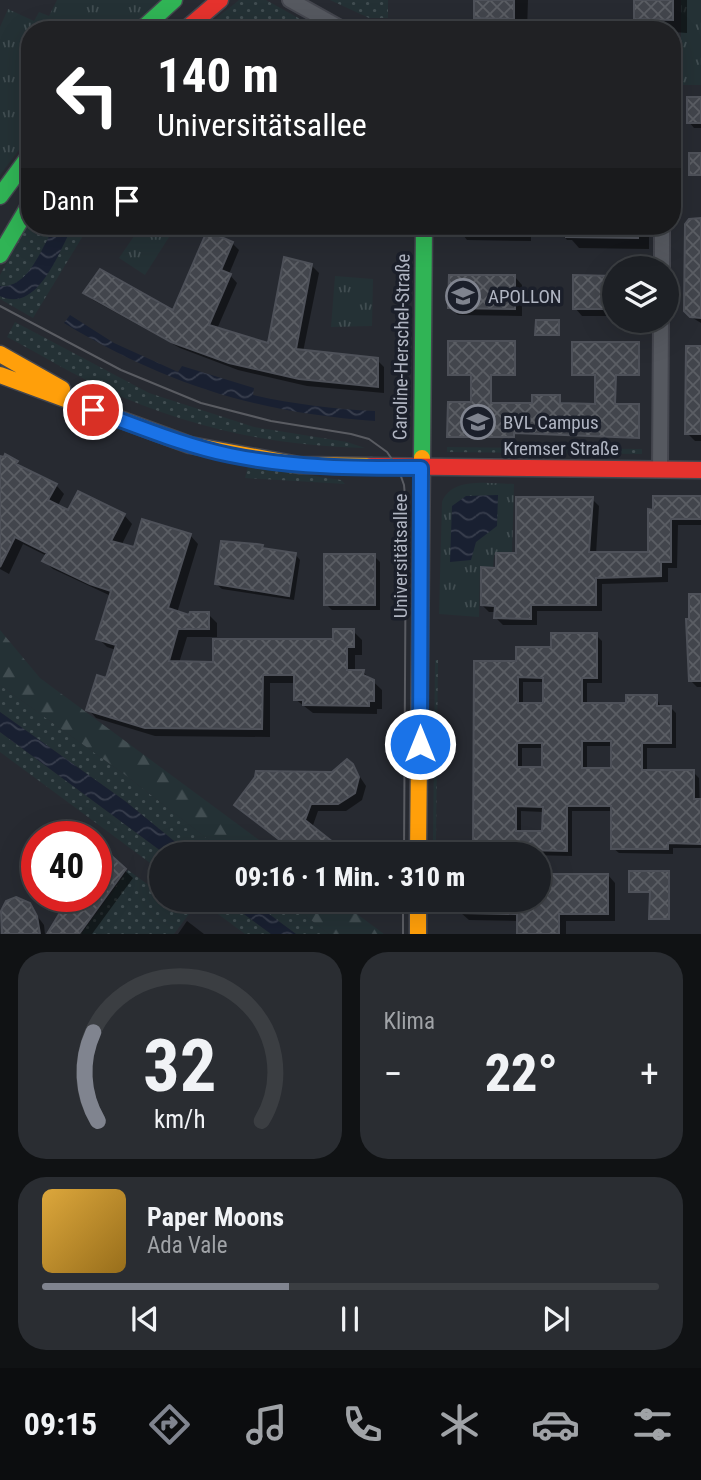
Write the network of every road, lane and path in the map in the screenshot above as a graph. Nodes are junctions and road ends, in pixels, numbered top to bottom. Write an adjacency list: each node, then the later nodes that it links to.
1 (174, 0): 4 (street)
2 (220, 0): 5 (street)
3 (289, 0): 6 (street)
4 (151, 21)
5 (196, 21)
6 (328, 21)
7 (21, 167): 8 (street)
8 (0, 196)
9 (21, 219): 12 (street)
10 (424, 235): 18 (street, Caroline-Herschel-Straße)
11 (662, 235): 13 (street)
12 (0, 255)
13 (662, 256)
14 (661, 333): 19 (street)
15 (0, 354): 17 (street, Universitätsallee)
16 (0, 374): 17 (street, Universitätsallee)
17 (93, 410): 18 (street, Universitätsallee)
18 (421, 468): 19 (street, Kremser Straße); 21 (street, Universitätsallee)
19 (660, 470): 20 (street, Kremser Straße)
20 (701, 470)
21 (418, 842)
22 (418, 912): 23 (street)
23 (418, 934)

